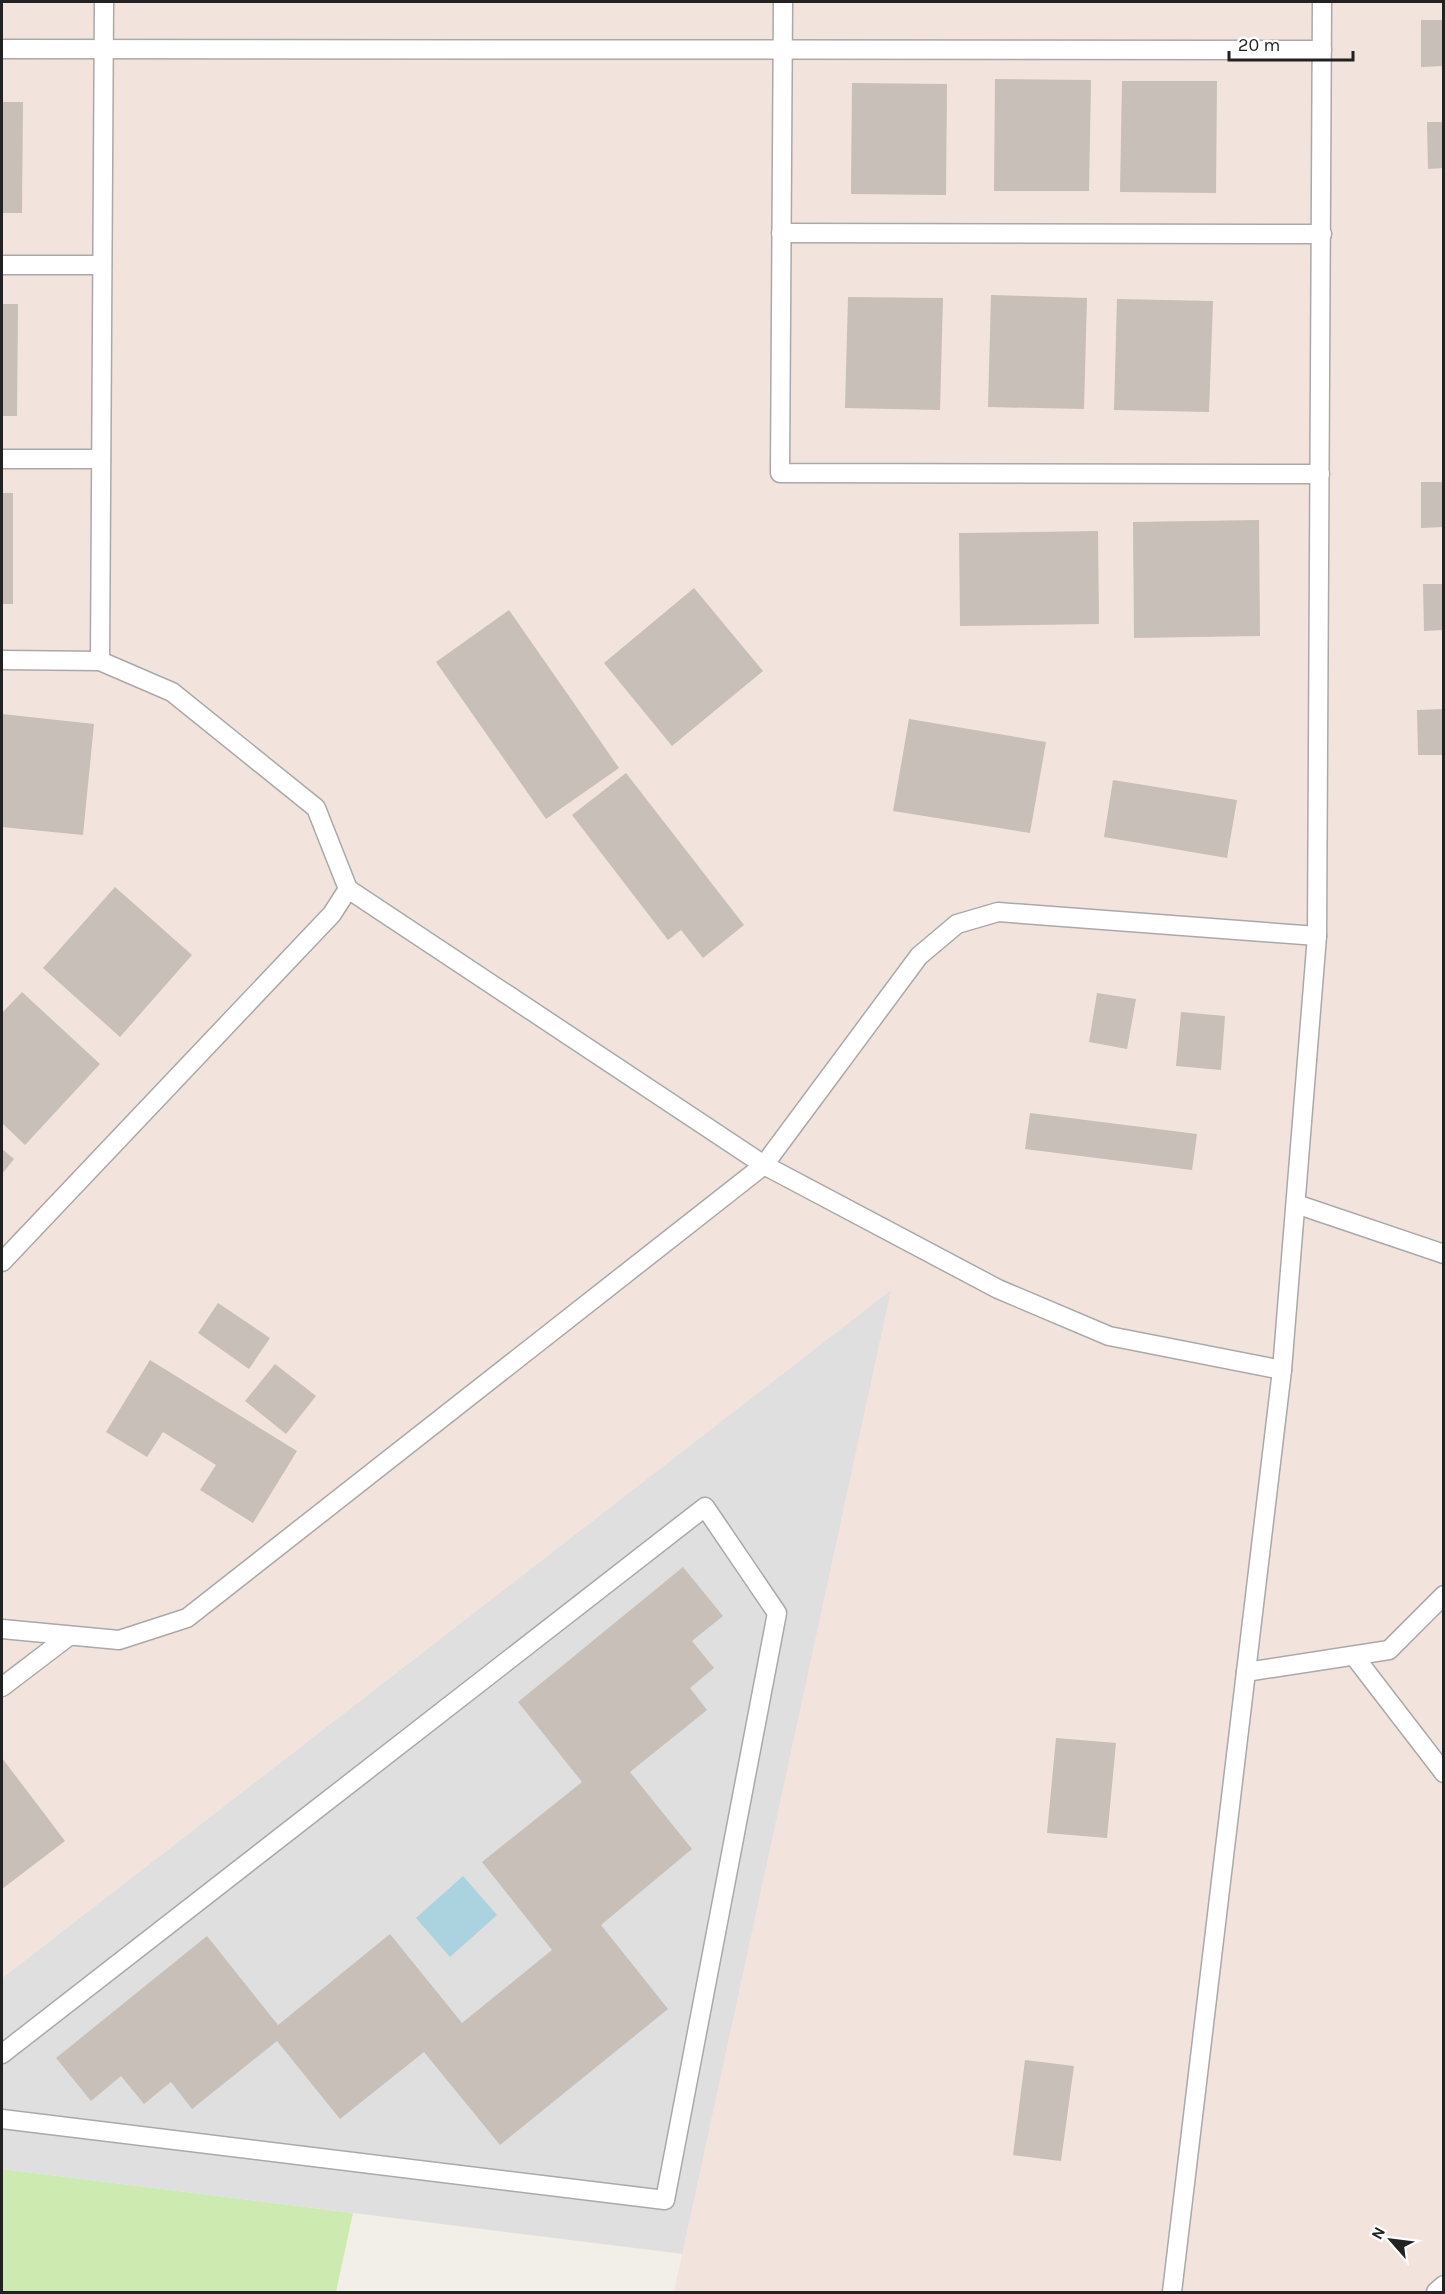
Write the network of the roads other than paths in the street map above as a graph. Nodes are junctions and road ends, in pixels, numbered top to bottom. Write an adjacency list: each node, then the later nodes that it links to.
1 (104, 2): 4 (lane)
2 (783, 2): 6 (lane)
3 (1323, 2): 7 (lane)
4 (103, 49): 5 (lane); 6 (lane); 11 (lane)
5 (2, 50)
6 (783, 50): 7 (lane); 8 (lane)
7 (1322, 50): 9 (lane)
8 (781, 233): 9 (lane); 14 (lane)
9 (1322, 234): 14 (lane)
10 (2, 265): 11 (lane)
11 (102, 265): 13 (lane)
12 (2, 459): 13 (lane)
13 (101, 459): 16 (lane)
14 (1320, 474): 18 (lane)
15 (2, 660): 16 (lane)
16 (100, 661): 17 (lane)
17 (348, 889): 19 (lane); 22 (lane)
18 (1317, 936): 19 (lane); 20 (lane)
19 (764, 1165): 23 (lane); 26 (lane)
20 (1296, 1204): 21 (lane); 23 (lane)
21 (1443, 1254)
22 (2, 1262)
23 (1282, 1370): 28 (lane)
24 (1443, 1594): 27 (lane)
25 (2, 1629): 26 (lane)
26 (69, 1636): 29 (lane)
27 (1354, 1656): 28 (lane); 30 (lane)
28 (1246, 1672): 34 (lane)
29 (2, 1687)
30 (1443, 1773)
31 (2, 2054): 32 (lane)
32 (2, 2119)
33 (1443, 2285): 35 (lane)
34 (1172, 2292)
35 (1436, 2292)

